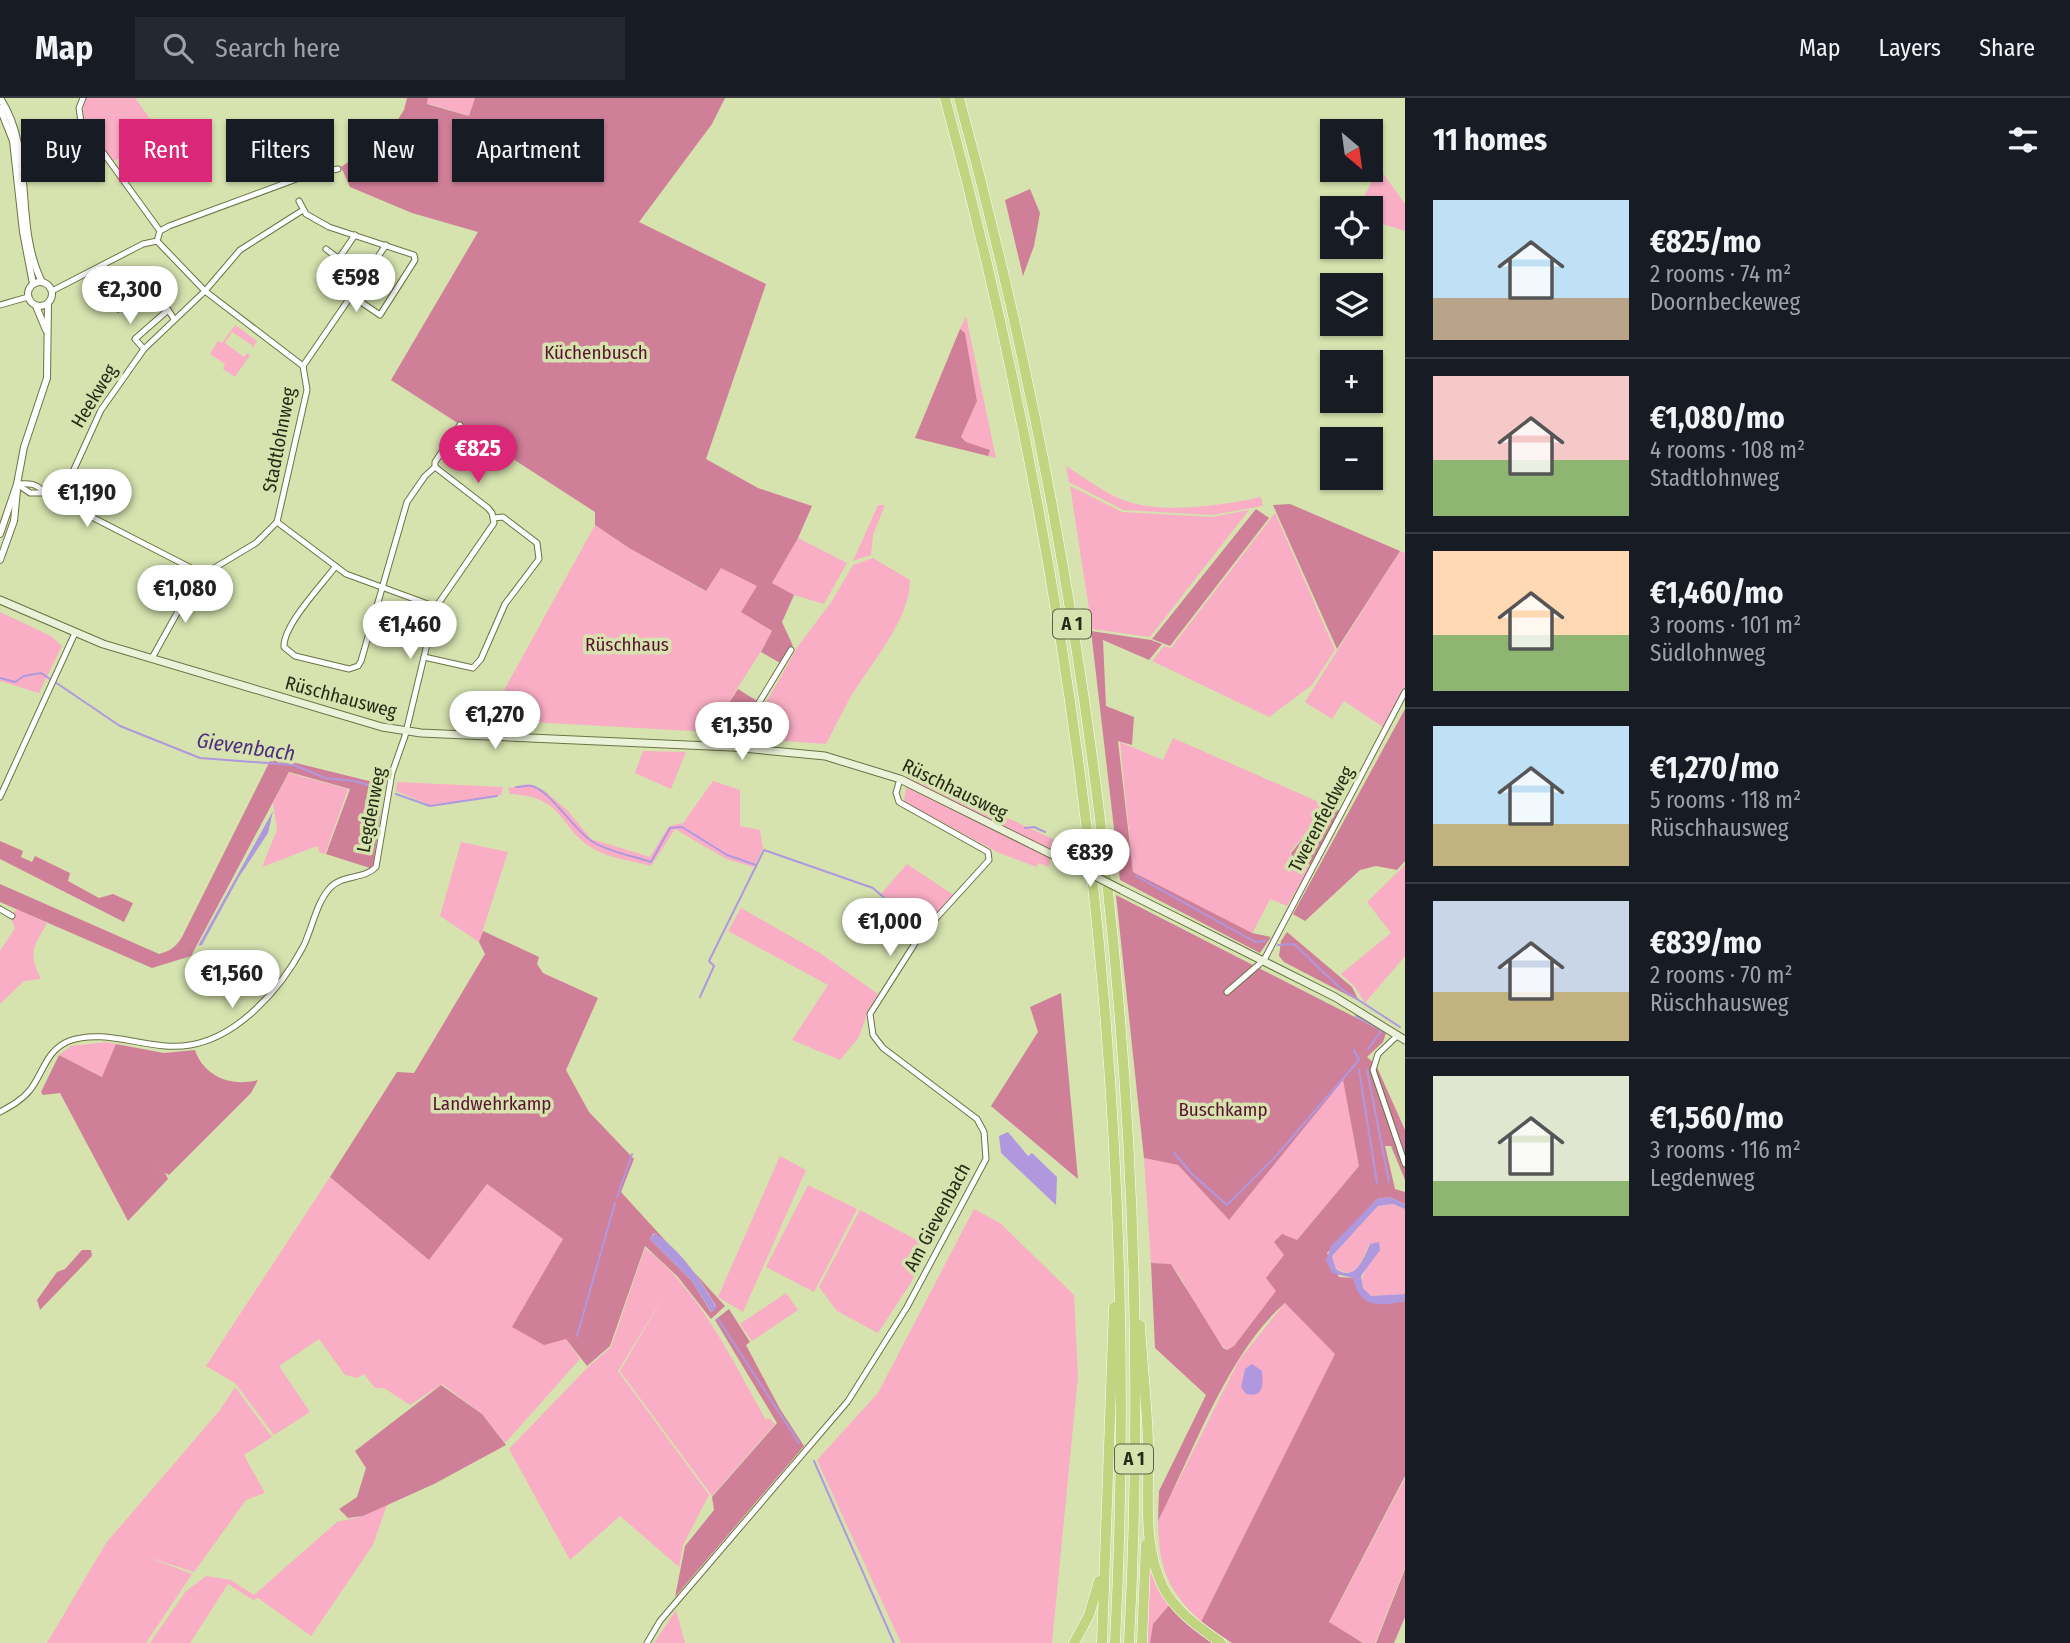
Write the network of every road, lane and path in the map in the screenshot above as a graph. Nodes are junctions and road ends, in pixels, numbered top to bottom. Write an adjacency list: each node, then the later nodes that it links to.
1 (0, 98): 16 (street)
2 (83, 98): 9 (street)
3 (945, 98): 61 (highway, A 1)
4 (959, 98): 60 (highway, A 1)
5 (0, 108): 17 (street)
6 (338, 169): 9 (street)
7 (299, 201): 8 (street)
8 (303, 210): 10 (street); 19 (street, Heekweg)
9 (160, 231): 11 (street)
10 (355, 235): 12 (street); 14 (street)
11 (157, 241): 18 (street); 19 (street, Stadtlohnweg)
12 (386, 245): 20 (street); 20 (street)
13 (326, 249): 14 (street)
14 (339, 259): 15 (street)
15 (333, 267)
16 (42, 282): 17 (street); 18 (street)
17 (33, 284): 21 (street)
18 (52, 291): 22 (street)
19 (205, 291): 27 (street, Heekweg); 30 (street, Stadtlohnweg)
20 (352, 296): 30 (street)
21 (29, 297): 23 (street); 24 (street)
22 (48, 303): 24 (street); 28 (street)
23 (0, 305)
24 (36, 306): 28 (street)
25 (118, 309): 26 (street)
26 (168, 310): 27 (street); 29 (street, Heekweg)
27 (174, 319): 29 (street, Heekweg)
28 (48, 335): 33 (street)
29 (144, 349): 34 (street, Heekweg)
30 (303, 366): 36 (street, Stadtlohnweg)
31 (460, 425): 32 (street)
32 (435, 467): 35 (street); 41 (street)
33 (17, 485): 34 (street); 37 (street); 38 (street)
34 (60, 500): 40 (street)
35 (494, 519): 43 (street); 46 (street)
36 (277, 522): 39 (street); 40 (street, Stadtlohnweg)
37 (1, 531)
38 (0, 559)
39 (335, 567): 41 (street); 41 (street)
40 (199, 576): 47 (street)
41 (382, 588): 43 (street)
42 (0, 600): 44 (main road, Rüschhausweg)
43 (436, 607): 46 (street, Legdenweg)
44 (75, 633): 47 (main road, Rüschhausweg); 52 (street)
45 (791, 650): 50 (street)
46 (424, 657): 49 (street, Legdenweg)
47 (152, 658): 49 (main road, Rüschhausweg)
48 (1405, 692): 55 (street, Twerenfeldweg)
49 (406, 731): 50 (main road, Rüschhausweg); 58 (street, Legdenweg)
50 (732, 747): 51 (main road, Rüschhausweg)
51 (900, 779): 55 (main road, Rüschhausweg, bridge); 64 (street, Am Gievenbach)
52 (0, 797)
53 (0, 909): 54 (street)
54 (12, 916)
55 (1264, 960): 56 (street); 57 (main road, Rüschhausweg)
56 (1227, 992)
57 (1402, 1037): 59 (street)
58 (0, 1112)
59 (1405, 1164)
60 (1133, 1275): 62 (highway); 68 (highway, A 1)
61 (1120, 1284): 63 (highway); 67 (highway, A 1)
62 (1148, 1513): 69 (highway); 70 (highway)
63 (1104, 1528): 65 (highway); 66 (highway)
64 (647, 1643)
65 (1074, 1643)
66 (1102, 1643)
67 (1115, 1643)
68 (1129, 1643)
69 (1142, 1643)
70 (1221, 1643)

